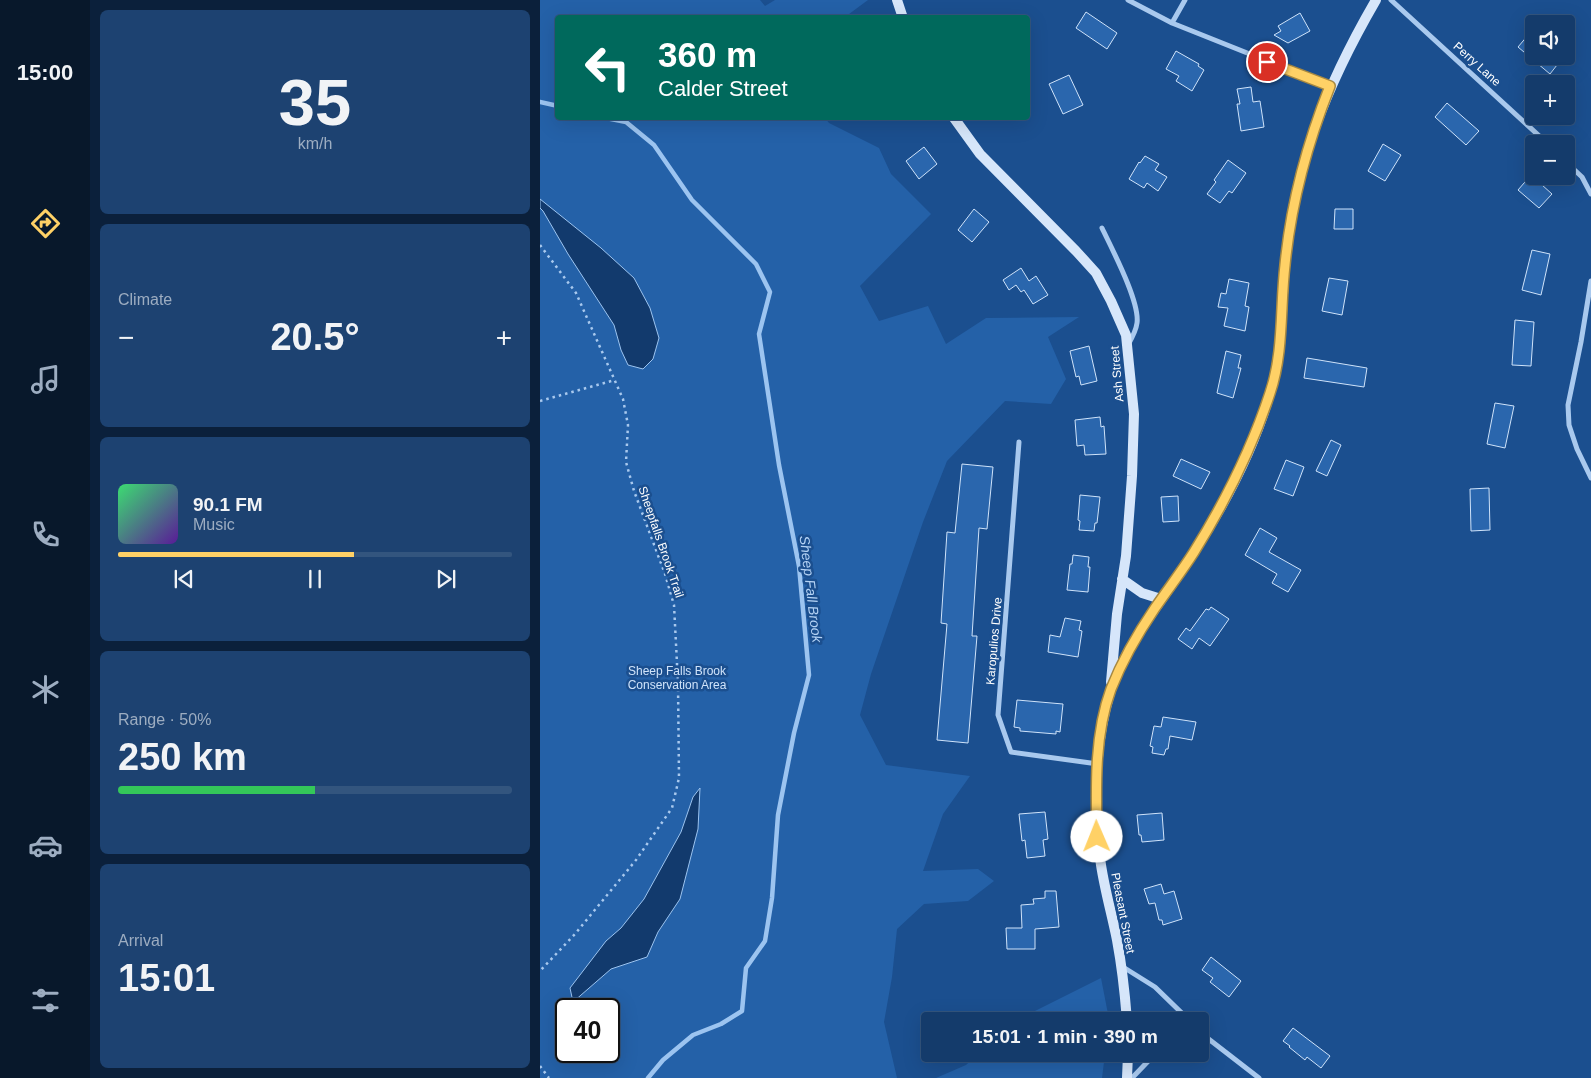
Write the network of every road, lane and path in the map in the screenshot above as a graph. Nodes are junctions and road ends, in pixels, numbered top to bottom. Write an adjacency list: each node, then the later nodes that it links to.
1 (897, 0): 6 (street)
2 (1128, 0): 7 (street)
3 (1185, 0): 7 (street)
4 (1376, 0): 8 (street, Pleasant Street)
5 (1391, 0): 10 (street, Perry Lane)
6 (902, 15)
7 (1172, 23): 8 (street)
8 (1330, 86): 22 (street, Pleasant Street)
9 (955, 120): 16 (street, Ash Street)
10 (1538, 135)
11 (1575, 170): 12 (street)
12 (1591, 194)
13 (1102, 228): 16 (street)
14 (540, 245): 17 (path, Sheepfalls Brook Trail)
15 (1591, 280): 20 (street)
16 (1127, 345): 21 (street, Ash Street)
17 (615, 380): 18 (path); 26 (path, Sheepfalls Brook Trail)
18 (540, 401)
19 (1019, 442): 24 (street, Karopulios Drive)
20 (1591, 478)
21 (1122, 580): 22 (street); 23 (street, Ash Street)
22 (1160, 600): 23 (street, Pleasant Street)
23 (1111, 691): 24 (street, Pleasant Street)
24 (1098, 764): 25 (street, Pleasant Street)
25 (1121, 966): 27 (street, Pleasant Street); 28 (street)
26 (540, 971)
27 (1126, 1012)
28 (1181, 1012)
29 (1209, 1039): 36 (street)
30 (1128, 1062): 34 (street)
31 (1147, 1062): 35 (street)
32 (540, 1066): 33 (path)
33 (549, 1078)
34 (1127, 1078)
35 (1132, 1078)
36 (1259, 1078)

